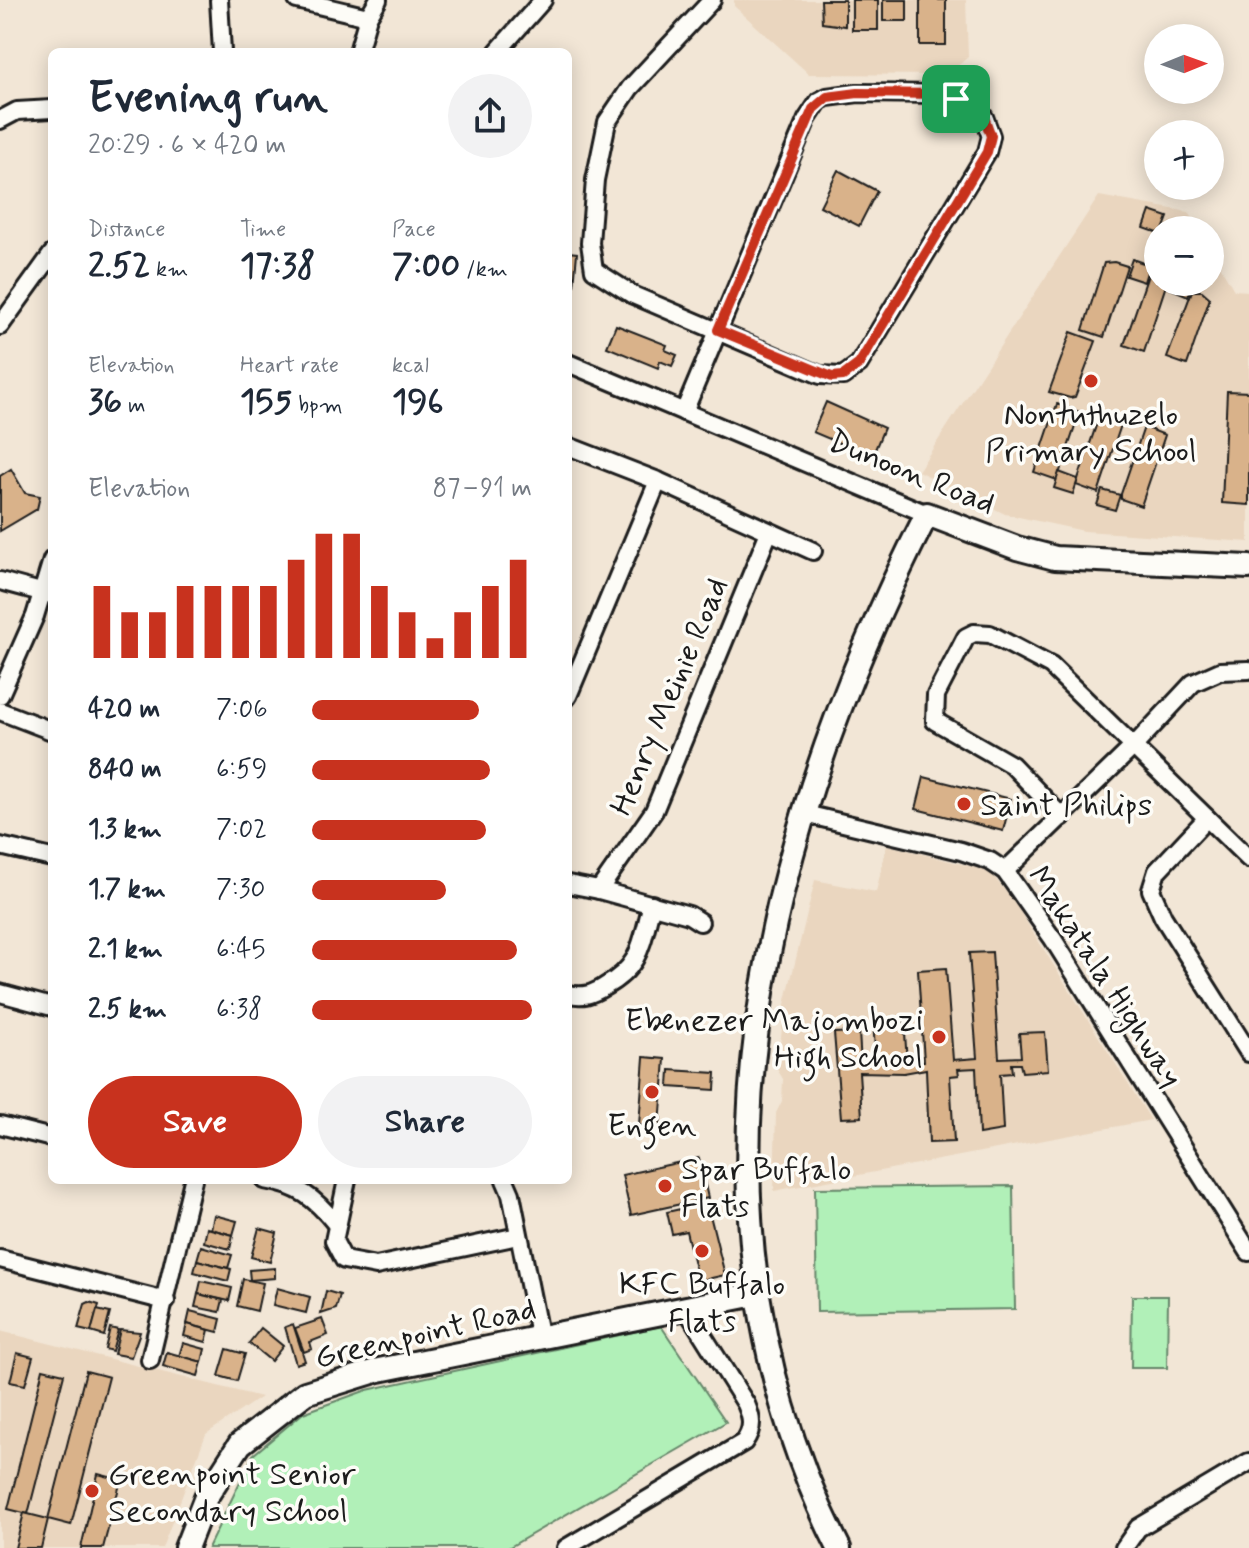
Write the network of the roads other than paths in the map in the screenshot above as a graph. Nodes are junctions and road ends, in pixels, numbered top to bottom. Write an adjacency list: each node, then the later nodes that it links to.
1 (219, 0): 7 (street)
2 (297, 0): 6 (street)
3 (378, 0): 6 (street)
4 (543, 0): 9 (street)
5 (712, 0): 14 (street)
6 (368, 17): 8 (street)
7 (222, 48)
8 (359, 48)
9 (501, 48)
10 (48, 109): 11 (street)
11 (0, 120)
12 (48, 260): 13 (street)
13 (0, 326)
14 (718, 330): 14 (street); 16 (street)
15 (572, 366): 16 (street, Dunoon Road)
16 (684, 412): 19 (street, Dunoon Road)
17 (572, 448): 18 (street)
18 (658, 481): 20 (street); 26 (street)
19 (927, 514): 22 (street, Dunoon Road); 31 (street)
20 (769, 532): 21 (street); 39 (street, Henry Meinie Road)
21 (813, 551)
22 (1249, 567)
23 (0, 581): 24 (street)
24 (47, 594): 27 (street)
25 (1249, 670): 30 (street)
26 (572, 686)
27 (0, 695)
28 (0, 711): 29 (street)
29 (48, 729)
30 (1134, 746): 32 (street); 32 (street); 33 (street)
31 (801, 813): 37 (street, Makatala Highway); 56 (street)
32 (1062, 817): 37 (street)
33 (1207, 818): 36 (street); 45 (street)
34 (0, 846): 35 (street)
35 (48, 857)
36 (1249, 859)
37 (1005, 871): 54 (street, Makatala Highway)
38 (572, 885): 39 (street)
39 (599, 890): 40 (street)
40 (652, 904): 41 (street); 43 (street)
41 (700, 922)
42 (0, 993): 44 (street)
43 (572, 994)
44 (48, 1006)
45 (1249, 1053)
46 (0, 1125): 47 (street)
47 (48, 1137)
48 (192, 1184): 57 (street)
49 (284, 1184): 52 (street)
50 (346, 1184): 52 (street)
51 (507, 1184): 53 (street)
52 (336, 1224): 53 (street)
53 (518, 1236): 59 (street)
54 (1249, 1252)
55 (0, 1259): 57 (street)
56 (756, 1294): 58 (street, Greenpoint Road); 62 (street)
57 (166, 1301): 60 (street)
58 (685, 1307): 59 (street, Greenpoint Road); 64 (street)
59 (540, 1339): 63 (street, Greenpoint Road)
60 (150, 1360)
61 (1249, 1462): 65 (street)
62 (836, 1547)
63 (186, 1548)
64 (566, 1548)
65 (1124, 1548)

